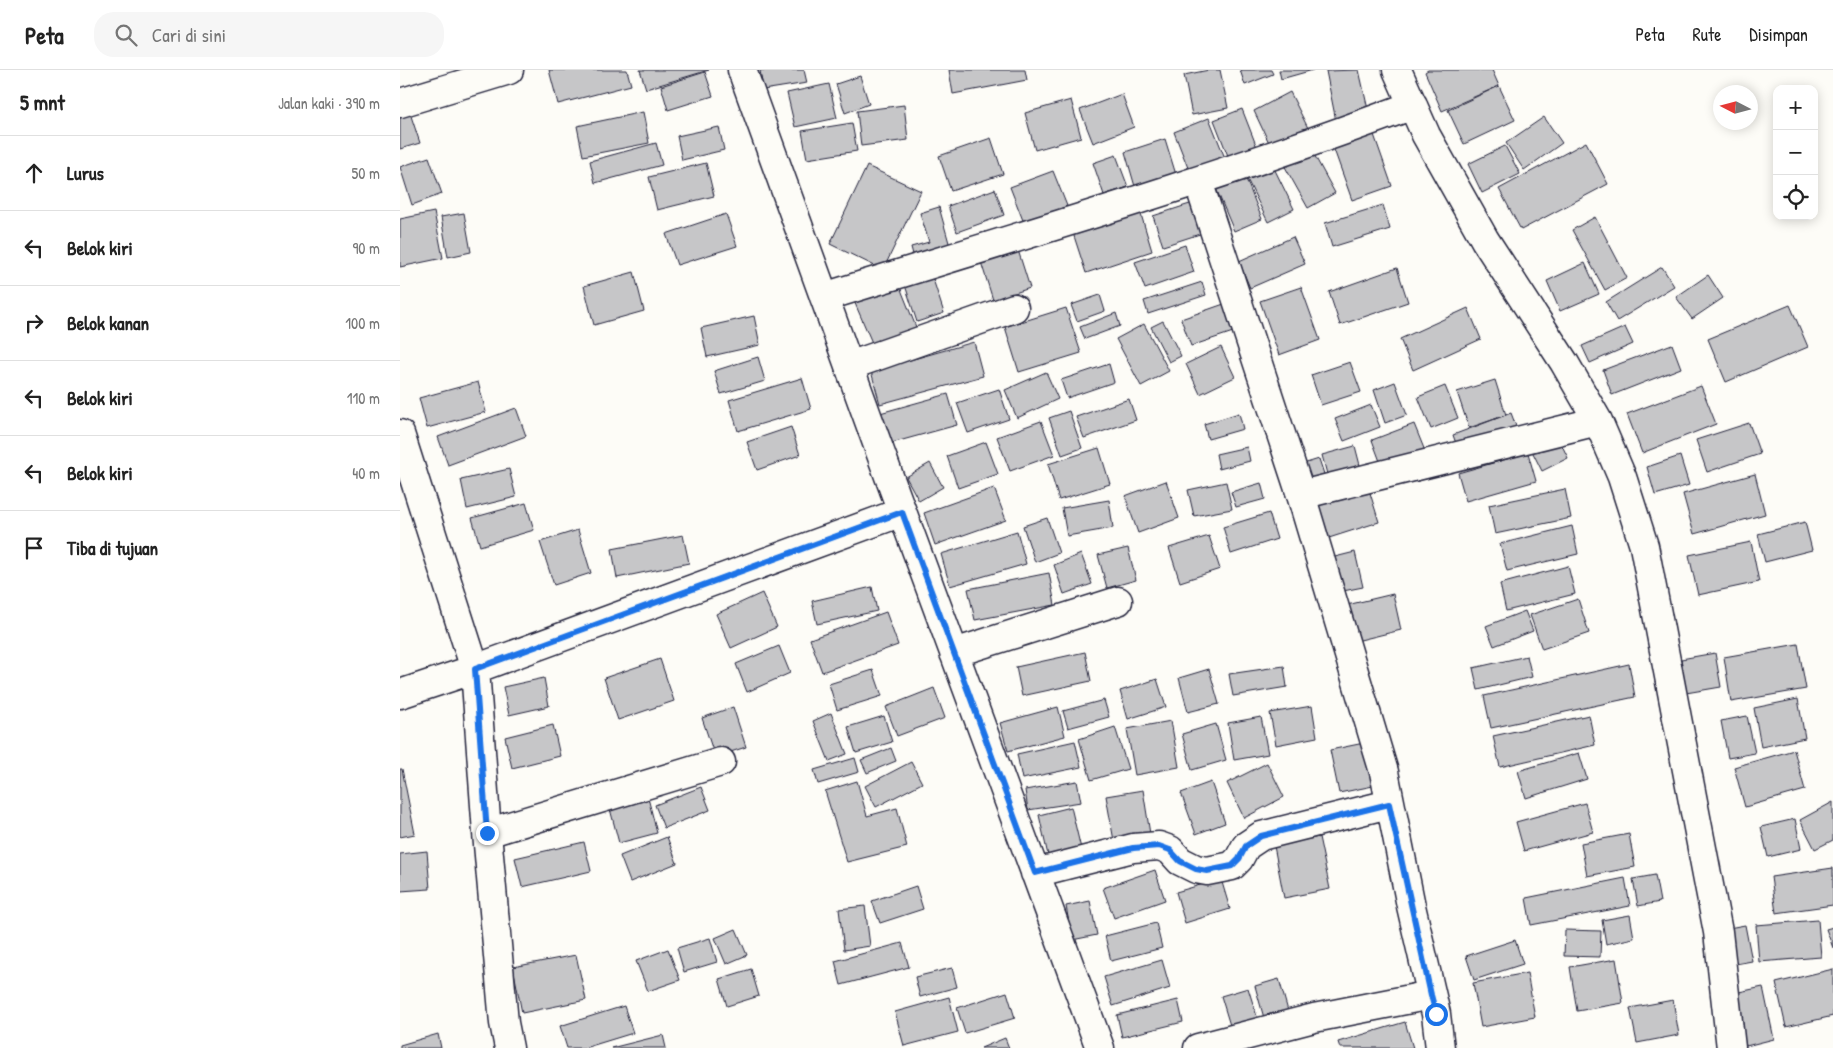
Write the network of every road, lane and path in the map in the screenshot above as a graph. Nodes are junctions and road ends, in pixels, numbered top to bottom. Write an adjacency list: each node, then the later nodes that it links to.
1 (509, 70): 4 (street)
2 (742, 70): 7 (street)
3 (1397, 70): 5 (street)
4 (400, 103)
5 (1413, 105): 6 (street); 10 (street)
6 (1198, 181): 7 (street); 12 (street)
7 (824, 297): 9 (street)
8 (1014, 308): 9 (street)
9 (849, 366): 13 (street)
10 (1598, 421): 12 (street); 27 (street)
11 (400, 434): 16 (street)
12 (1301, 495): 19 (street)
13 (902, 512): 15 (street); 16 (street)
14 (1118, 601): 15 (street)
15 (954, 653): 21 (street)
16 (475, 669): 17 (street); 20 (street)
17 (400, 694)
18 (721, 762): 20 (street)
19 (1389, 804): 21 (street); 22 (street)
20 (487, 833): 23 (street)
21 (1035, 873): 24 (street)
22 (1431, 995): 25 (street); 26 (street)
23 (509, 1048)
24 (1100, 1048)
25 (1198, 1048)
26 (1440, 1048)
27 (1731, 1048)

